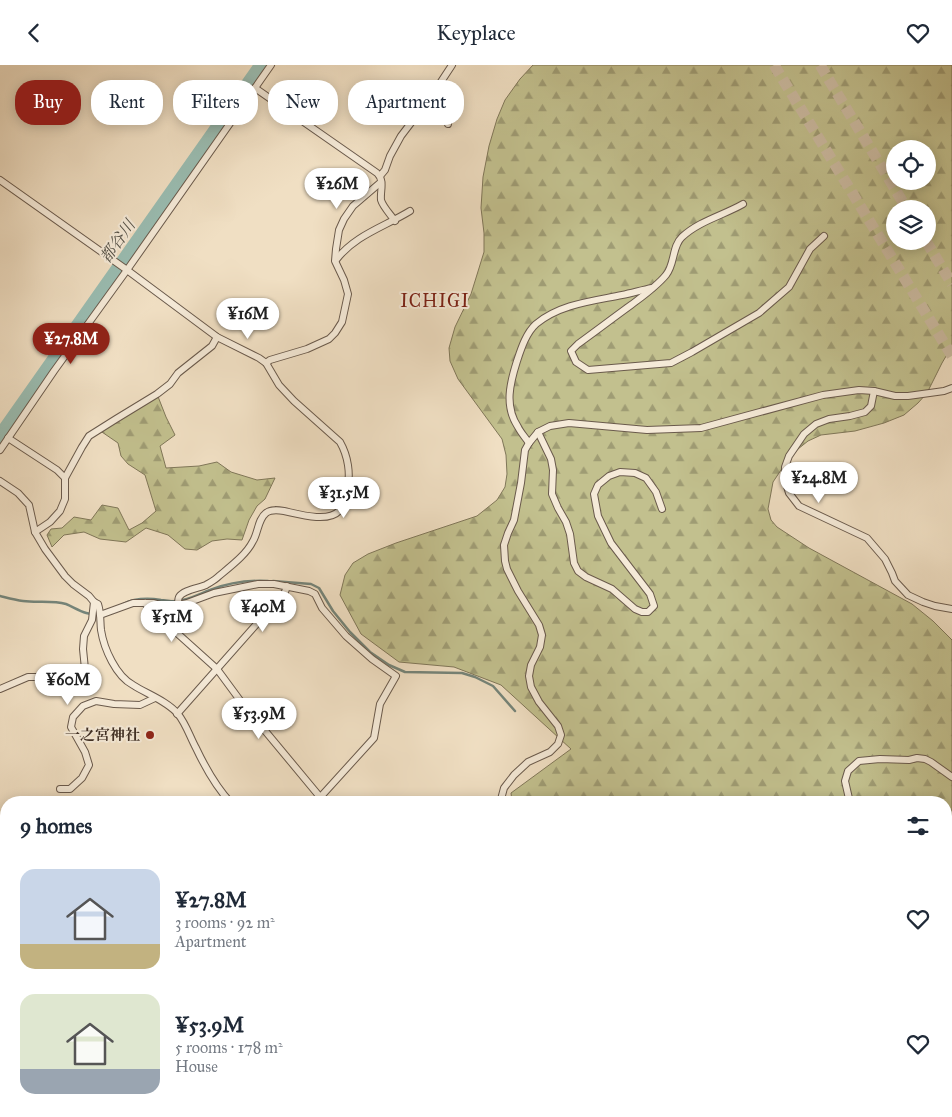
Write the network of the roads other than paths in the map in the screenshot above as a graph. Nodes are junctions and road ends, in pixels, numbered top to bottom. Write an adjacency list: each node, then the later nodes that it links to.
1 (271, 65): 4 (street)
2 (452, 65): 3 (street)
3 (442, 80)
4 (258, 84)
5 (258, 90): 8 (street)
6 (228, 125): 15 (street)
7 (410, 125): 8 (street)
8 (381, 179): 12 (street); 14 (street)
9 (0, 180): 15 (street)
10 (744, 204): 16 (street)
11 (410, 211): 12 (street)
12 (395, 221): 14 (street)
13 (824, 236): 16 (street)
14 (335, 261): 18 (street)
15 (123, 267): 17 (street); 22 (street)
16 (655, 287): 23 (street)
17 (217, 337): 18 (street); 25 (street)
18 (266, 363): 31 (street)
19 (952, 388): 20 (street)
20 (874, 391): 21 (street); 33 (street)
21 (538, 432): 23 (street); 27 (street)
22 (8, 438): 24 (street); 25 (street)
23 (529, 443): 44 (street)
24 (0, 450)
25 (66, 478): 28 (street)
26 (0, 481): 28 (street)
27 (662, 509)
28 (35, 532): 30 (street)
29 (287, 586): 31 (street); 35 (street); 43 (street)
30 (94, 602): 34 (street); 36 (street)
31 (178, 602): 32 (street)
32 (146, 603): 34 (street); 35 (street)
33 (952, 609)
34 (100, 615): 37 (street)
35 (217, 669): 38 (street); 42 (street)
36 (0, 689)
37 (155, 698): 38 (street); 40 (street)
38 (177, 714): 41 (street)
39 (952, 777): 45 (street)
40 (60, 789)
41 (225, 796)
42 (314, 796)
43 (321, 796)
44 (502, 796)
45 (848, 796)

